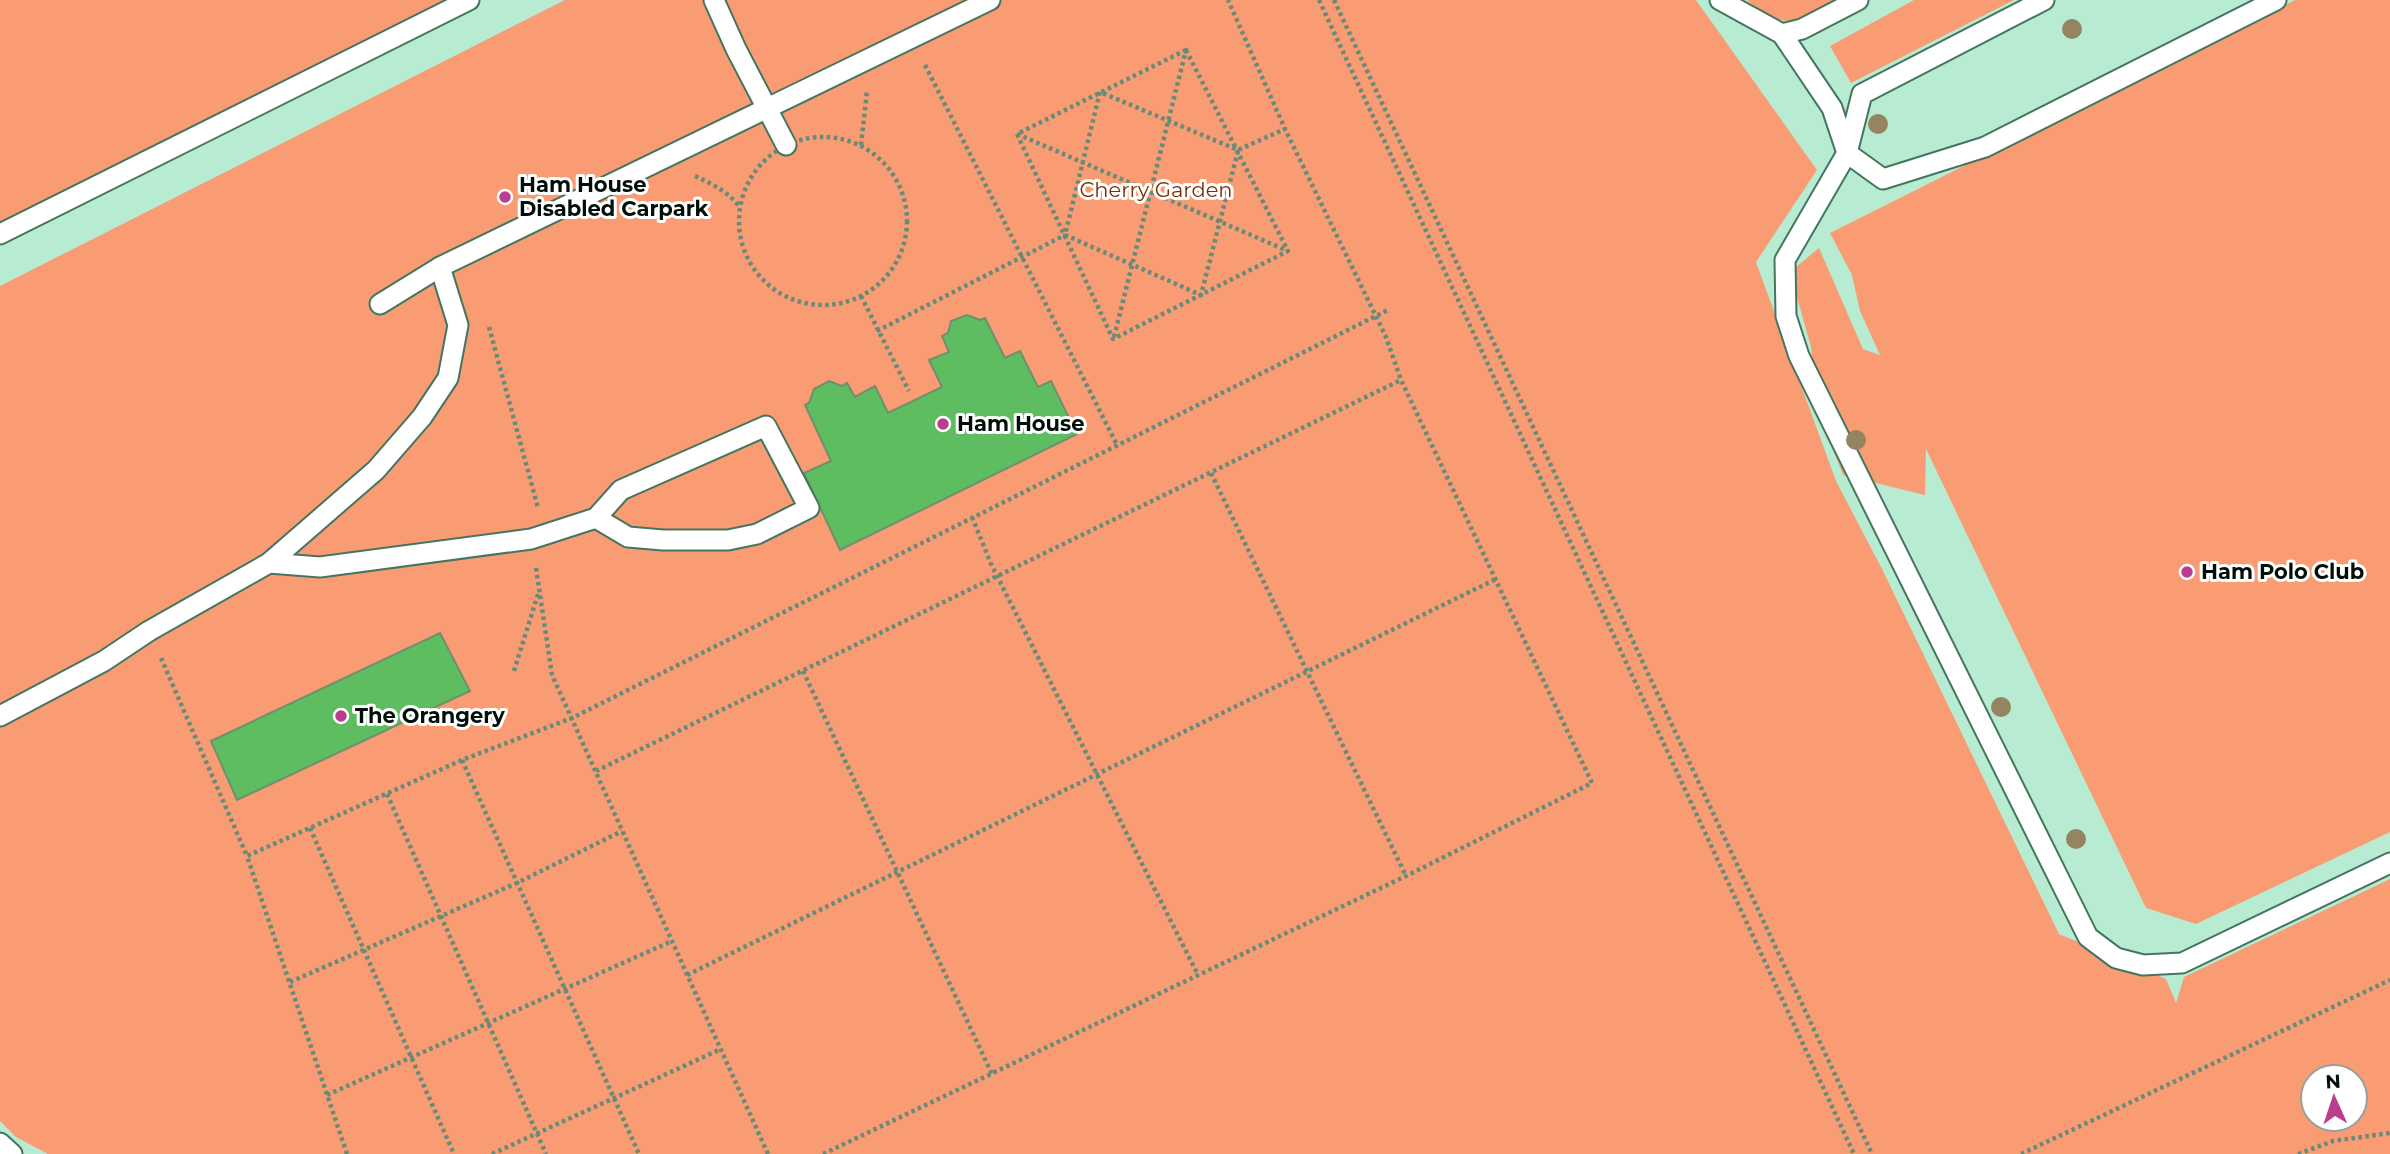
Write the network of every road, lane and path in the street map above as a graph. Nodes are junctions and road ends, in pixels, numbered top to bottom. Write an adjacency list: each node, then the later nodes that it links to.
1 (469, 0): 29 (lane)
2 (714, 0): 16 (lane)
3 (990, 0): 12 (lane)
4 (1228, 0): 18 (path)
5 (1319, 0): 96 (path)
6 (1334, 0): 97 (path)
7 (1720, 0): 11 (lane)
8 (1858, 0): 11 (lane)
9 (2044, 0): 23 (lane)
10 (2276, 0): 23 (lane)
11 (1782, 34): 23 (lane)
12 (912, 38): 14 (lane); 32 (path)
13 (1186, 50): 15 (path); 17 (path); 22 (path)
14 (870, 59): 16 (lane); 21 (path)
15 (1100, 92): 17 (path); 19 (path); 25 (path)
16 (768, 109): 20 (lane); 24 (lane)
17 (1168, 121): 22 (path); 26 (path)
18 (1285, 129): 22 (path); 39 (path)
19 (1017, 134): 25 (path); 30 (path)
20 (786, 145): 21 (path); 27 (path)
21 (861, 145): 36 (path)
22 (1238, 150): 28 (path); 31 (path)
23 (1847, 153): 67 (lane)
24 (661, 161): 27 (path); 34 (lane)
25 (1083, 163): 26 (path); 30 (path)
26 (1151, 193): 28 (path); 33 (path)
27 (740, 207): 36 (path)
28 (1220, 222): 31 (path); 35 (path)
29 (0, 234)
30 (1065, 235): 32 (path); 33 (path); 42 (path)
31 (1288, 251): 35 (path)
32 (1023, 257): 41 (path); 45 (path)
33 (1132, 265): 35 (path); 42 (path)
34 (440, 267): 37 (lane); 50 (lane)
35 (1201, 295): 42 (path)
36 (861, 296): 41 (path)
37 (380, 304)
38 (1390, 309): 39 (path)
39 (1376, 317): 43 (path); 45 (path)
40 (488, 325): 49 (path)
41 (877, 331): 44 (path)
42 (1113, 339)
43 (1401, 380): 46 (path); 52 (path)
44 (909, 391)
45 (1117, 445): 47 (path)
46 (1211, 473): 51 (path); 57 (path)
47 (972, 517): 51 (path); 59 (path)
48 (596, 518): 48 (lane); 49 (lane)
49 (538, 537): 50 (lane); 53 (path)
50 (269, 563): 54 (lane)
51 (998, 576): 56 (path); 62 (path)
52 (1496, 579): 57 (path); 69 (path)
53 (539, 590): 55 (path); 59 (path)
54 (149, 631): 58 (lane); 66 (path)
55 (514, 671)
56 (803, 671): 61 (path); 68 (path)
57 (1306, 672): 62 (path); 69 (path)
58 (0, 716)
59 (572, 718): 60 (path); 61 (path)
60 (462, 760): 63 (path); 70 (path)
61 (596, 771): 65 (path)
62 (1097, 774): 68 (path); 75 (path)
63 (387, 794): 64 (path); 71 (path)
64 (310, 828): 66 (path); 73 (path)
65 (622, 831): 70 (path); 72 (path)
66 (247, 856): 77 (path)
67 (2390, 863)
68 (898, 872): 74 (path); 82 (path)
69 (1406, 876): 75 (path)
70 (517, 883): 71 (path); 78 (path)
71 (441, 916): 73 (path); 79 (path)
72 (672, 941): 74 (path); 78 (path)
73 (364, 950): 77 (path); 81 (path)
74 (687, 975): 80 (path)
75 (1198, 975): 82 (path)
76 (2390, 980): 98 (path)
77 (290, 982): 83 (path)
78 (565, 989): 79 (path); 84 (path)
79 (488, 1023): 81 (path); 86 (path)
80 (721, 1049): 84 (path); 94 (path)
81 (411, 1057): 83 (path); 90 (path)
82 (992, 1074): 95 (path)
83 (327, 1095): 89 (path)
84 (614, 1098): 86 (path); 93 (path)
85 (2390, 1133): 99 (path)
86 (537, 1134): 91 (path); 92 (path)
87 (0, 1143): 88 (lane)
88 (12, 1154)
89 (347, 1154)
90 (454, 1154)
91 (492, 1154)
92 (545, 1154)
93 (639, 1154)
94 (768, 1154)
95 (823, 1154)
96 (1854, 1154)
97 (1872, 1154)
98 (2021, 1154)
99 (2298, 1154)

